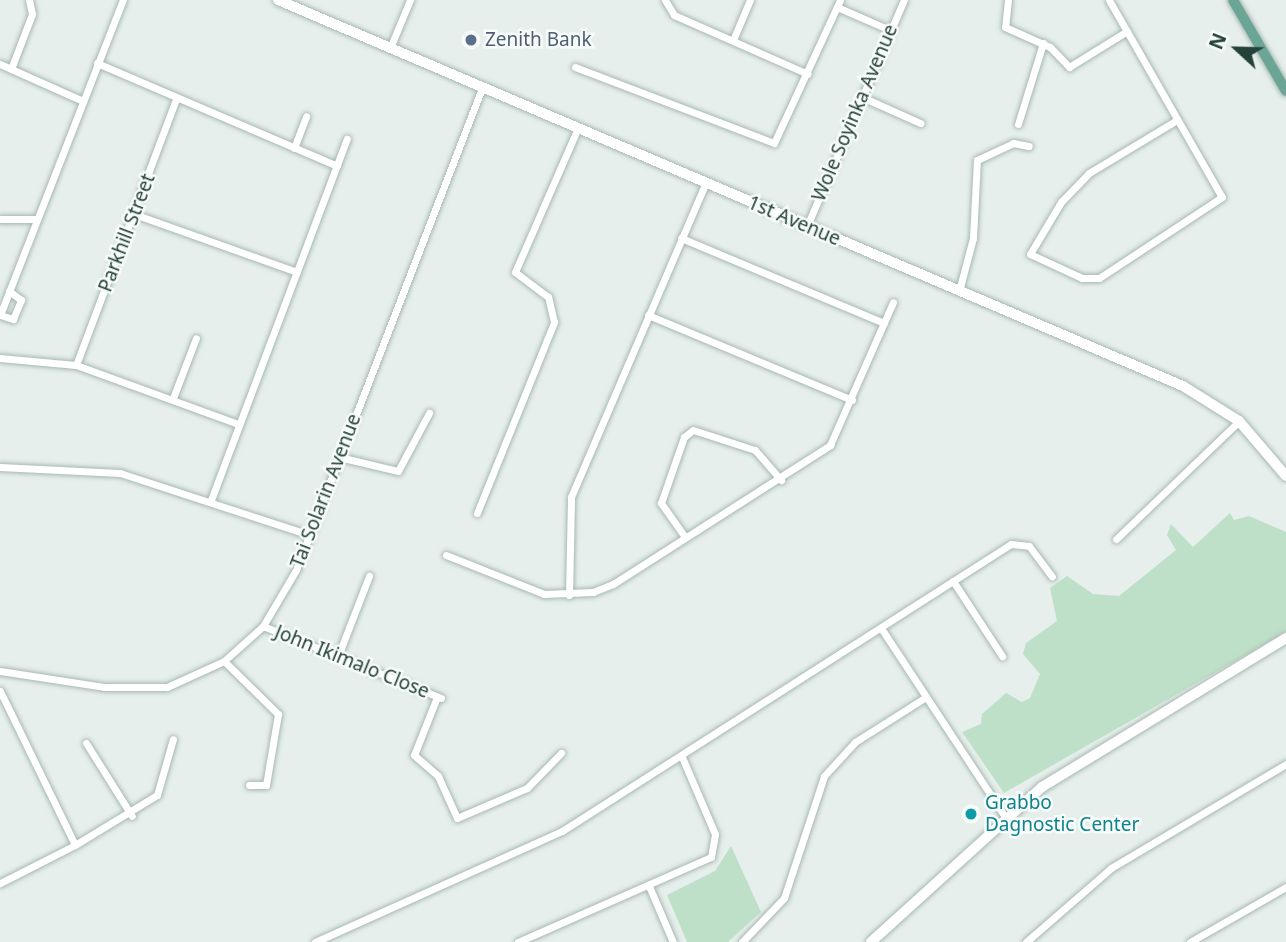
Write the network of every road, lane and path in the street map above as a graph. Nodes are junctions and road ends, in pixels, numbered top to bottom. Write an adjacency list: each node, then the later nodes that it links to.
1 (29, 0): 20 (street)
2 (122, 0): 17 (street)
3 (278, 0): 16 (street, 1st Avenue)
4 (410, 0): 16 (street)
5 (665, 0): 14 (street)
6 (750, 0): 14 (street)
7 (904, 0): 12 (street, Wole Soyinka Avenue)
8 (1008, 0): 15 (street)
9 (1109, 0): 13 (street)
10 (1233, 0): 23 (main road)
11 (839, 4): 12 (street); 21 (street)
12 (890, 30): 24 (street, Wole Soyinka Avenue)
13 (1127, 30): 15 (street); 28 (street)
14 (733, 40): 21 (street)
15 (1043, 43): 30 (street)
16 (390, 48): 22 (street, 1st Avenue)
17 (97, 63): 25 (street); 26 (street)
18 (0, 64): 20 (street)
19 (575, 67): 21 (street)
20 (11, 69): 26 (street)
21 (808, 74)
22 (482, 88): 31 (street, 1st Avenue); 58 (street, Tai Solarin Avenue)
23 (1286, 91)
24 (862, 97): 29 (street); 40 (street, Wole Soyinka Avenue)
25 (176, 99): 34 (street); 37 (street, Parkhill Street)
26 (81, 100): 39 (street)
27 (306, 116): 34 (street)
28 (1177, 120): 28 (street)
29 (920, 123)
30 (1018, 124)
31 (578, 128): 36 (street, 1st Avenue); 63 (street)
32 (347, 139): 35 (street)
33 (1029, 146): 44 (street)
34 (293, 148): 35 (street)
35 (337, 166): 42 (street)
36 (705, 182): 40 (street, 1st Avenue); 41 (street)
37 (134, 214): 42 (street); 52 (street, Parkhill Street)
38 (0, 219): 39 (street)
39 (36, 219): 43 (street)
40 (807, 226): 44 (street, 1st Avenue)
41 (681, 238): 48 (street); 49 (street)
42 (298, 272): 57 (street)
43 (9, 291): 45 (street); 47 (street)
44 (959, 291): 56 (street, 1st Avenue)
45 (3, 300): 47 (street)
46 (893, 302): 49 (street)
47 (0, 315)
48 (648, 315): 54 (street); 71 (street)
49 (884, 323): 54 (street)
50 (196, 338): 53 (street)
51 (0, 358): 52 (street)
52 (76, 365): 53 (street)
53 (173, 398): 57 (street)
54 (852, 400): 61 (street)
55 (429, 413): 58 (street)
56 (1239, 421): 60 (street, 1st Avenue); 66 (street)
57 (239, 424): 62 (street)
58 (340, 457): 64 (street, Tai Solarin Avenue)
59 (0, 467): 62 (street)
60 (1286, 476)
61 (781, 480): 65 (street); 65 (street)
62 (211, 500): 64 (street)
63 (477, 513)
64 (310, 535): 72 (street, Tai Solarin Avenue)
65 (685, 537): 71 (street)
66 (1116, 539)
67 (446, 555): 71 (street)
68 (369, 576): 75 (street)
69 (1052, 576): 70 (street)
70 (953, 581): 73 (street); 76 (street)
71 (569, 595)
72 (263, 626): 75 (street, John Ikimalo Close); 77 (street, Tai Solarin Avenue)
73 (881, 628): 80 (street); 84 (street)
74 (1286, 638): 88 (street)
75 (338, 656): 83 (street, John Ikimalo Close)
76 (1002, 656)
77 (224, 662): 78 (street, Tai Solarin Avenue); 86 (street)
78 (0, 671)
79 (0, 691): 89 (street)
80 (926, 697): 88 (street); 99 (street)
81 (173, 739): 87 (street)
82 (86, 743): 87 (street)
83 (561, 753)
84 (682, 757): 91 (street); 93 (street)
85 (1286, 765): 94 (street)
86 (249, 785)
87 (132, 816): 89 (street)
88 (1005, 817): 100 (street)
89 (75, 845): 90 (street)
90 (0, 883)
91 (649, 886): 95 (street); 98 (street)
92 (1286, 887): 103 (street)
93 (337, 932): 96 (street); 97 (street)
94 (1034, 934): 101 (street); 102 (street)
95 (522, 941)
96 (315, 942)
97 (342, 942)
98 (673, 942)
99 (742, 942)
100 (871, 942)
101 (1026, 942)
102 (1041, 942)
103 (1189, 942)

